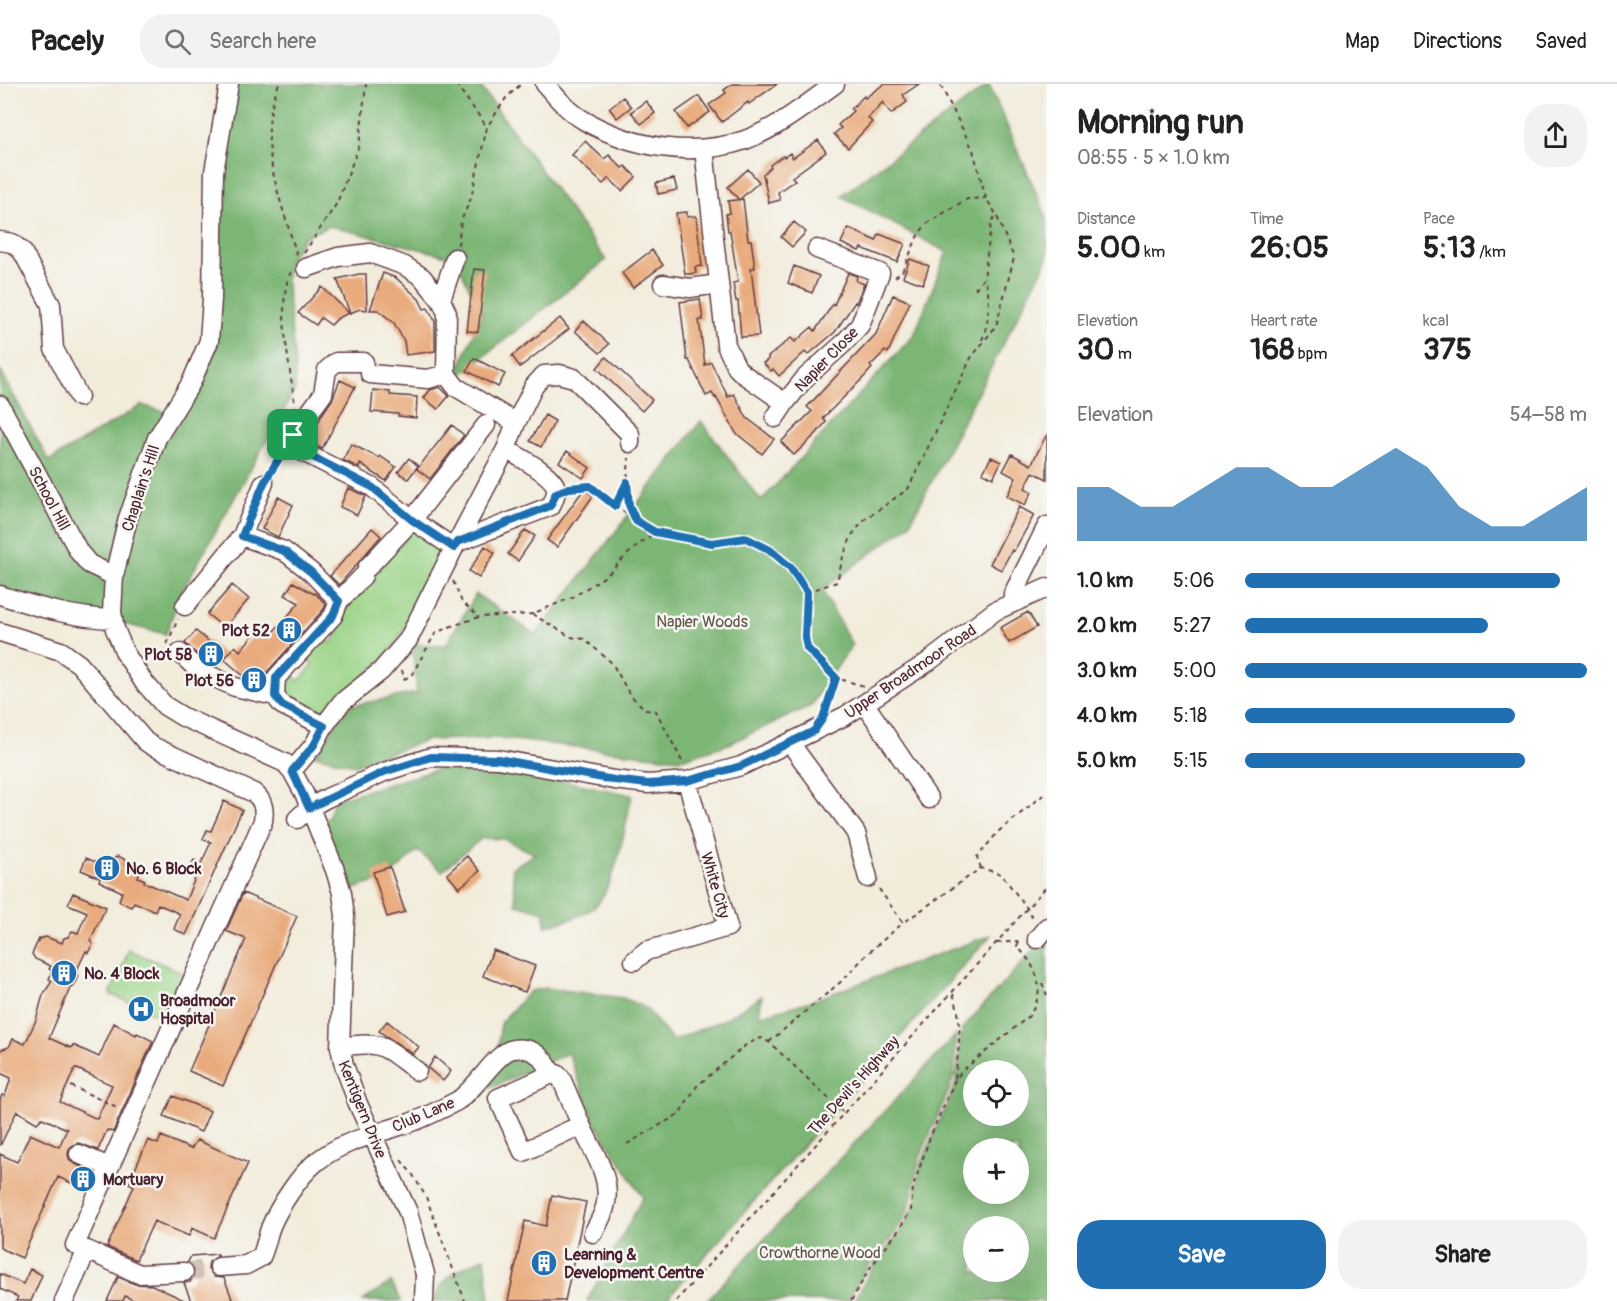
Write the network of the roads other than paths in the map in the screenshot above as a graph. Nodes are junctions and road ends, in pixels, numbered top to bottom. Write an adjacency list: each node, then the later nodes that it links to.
1 (229, 84): 26 (street, Chaplain's Hill)
2 (545, 84): 4 (street)
3 (835, 84): 4 (street)
4 (704, 149): 10 (street, Napier Close)
5 (0, 241): 13 (street)
6 (817, 249): 14 (street, Napier Close)
7 (456, 255): 11 (street)
8 (300, 268): 11 (street)
9 (663, 284): 10 (street)
10 (719, 284): 14 (street, Napier Close)
11 (441, 300): 12 (street)
12 (446, 374): 17 (street); 22 (street)
13 (79, 398)
14 (786, 403): 16 (street)
15 (0, 405): 26 (street, School Hill)
16 (775, 418)
17 (516, 423): 19 (street); 20 (street)
18 (486, 425): 22 (street)
19 (630, 443)
20 (506, 449): 25 (street); 25 (street)
21 (264, 483): 24 (street)
22 (412, 520): 25 (street); 29 (street)
23 (1047, 526): 30 (street)
24 (242, 536): 29 (street); 31 (street)
25 (456, 545): 37 (street)
26 (114, 576): 32 (street, Chaplain's Hill)
27 (1047, 588): 30 (street, Upper Broadmoor Road)
28 (0, 595): 32 (street)
29 (339, 601): 35 (street)
30 (1015, 602): 36 (street, Upper Broadmoor Road)
31 (185, 606)
32 (113, 619): 39 (street, Chaplain's Hill)
33 (0, 632): 51 (street)
34 (180, 653): 35 (street)
35 (275, 696): 37 (street)
36 (865, 704): 38 (street, Upper Broadmoor Road); 41 (street)
37 (324, 726): 39 (street)
38 (790, 743): 40 (street, Upper Broadmoor Road); 43 (street)
39 (292, 771): 42 (street, Chaplain's Hill)
40 (692, 780): 42 (street, Upper Broadmoor Road); 44 (street, White City)
41 (929, 799)
42 (303, 813): 45 (street, Kentigern Drive)
43 (868, 878)
44 (634, 961)
45 (340, 1047): 46 (street); 49 (street, Kentigern Drive)
46 (417, 1071)
47 (552, 1074): 48 (street, Club Lane); 48 (street); 49 (street, Club Lane)
48 (581, 1125): 52 (street, Club Lane)
49 (371, 1134): 54 (street, Club Lane); 57 (street, Kentigern Drive)
50 (80, 1154): 51 (street)
51 (110, 1167): 53 (street)
52 (593, 1233)
53 (87, 1251): 55 (street); 56 (street)
54 (219, 1267)
55 (184, 1272)
56 (64, 1301)
57 (424, 1301)

